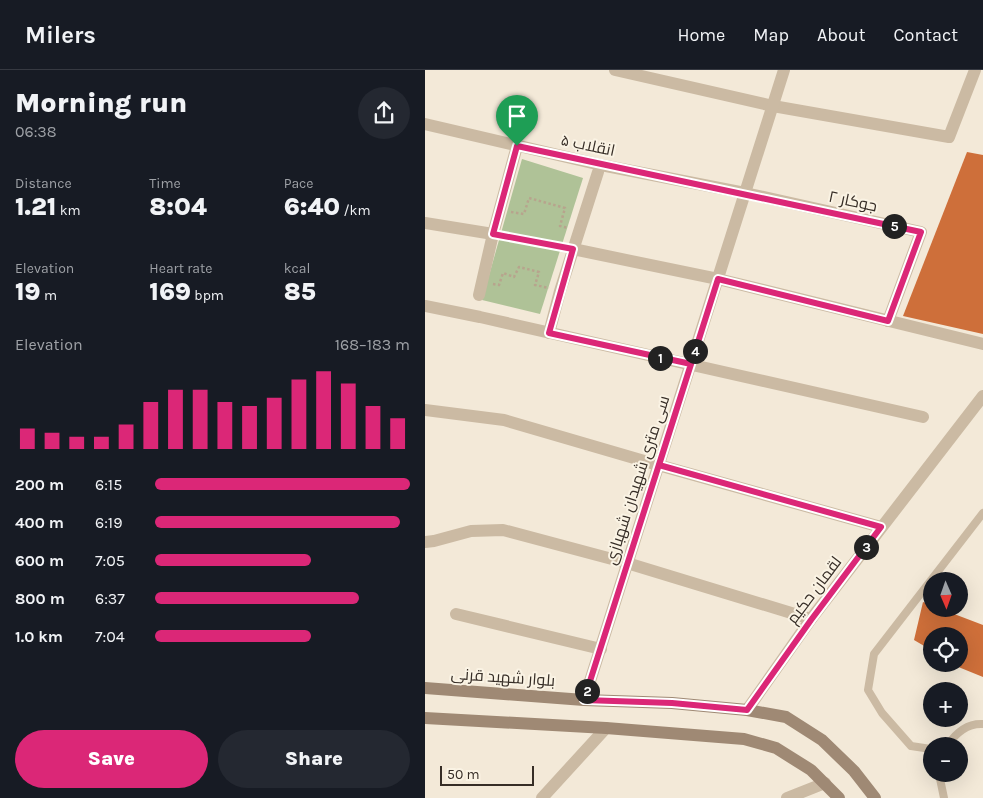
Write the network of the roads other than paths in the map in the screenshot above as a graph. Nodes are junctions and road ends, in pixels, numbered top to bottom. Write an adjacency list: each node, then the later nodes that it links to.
1 (615, 70): 4 (street)
2 (784, 70): 4 (street, سی متری شهیدان شهبازی)
3 (975, 70): 4 (street)
4 (773, 106): 8 (street, سی متری شهیدان شهبازی)
5 (425, 124): 6 (street, انقلاب ۵)
6 (517, 146): 8 (street, انقلاب ۵); 10 (street)
7 (598, 172): 11 (street)
8 (745, 193): 12 (street, سی متری شهیدان شهبازی); 15 (street, جوکار ۲)
9 (425, 223): 10 (street)
10 (493, 234): 13 (street)
11 (573, 249): 12 (street); 16 (street)
12 (718, 279): 15 (street); 18 (street, سی متری شهیدان شهبازی)
13 (479, 295)
14 (425, 306): 16 (street)
15 (888, 321): 17 (street)
16 (549, 333): 18 (street)
17 (983, 344)
18 (691, 364): 21 (street); 22 (street, سی متری شهیدان شهبازی)
19 (983, 396): 24 (street, لقمان حکیم)
20 (425, 410): 22 (street)
21 (923, 418)
22 (659, 465): 24 (street); 26 (street, سی متری شهیدان شهبازی)
23 (983, 513): 37 (lane)
24 (881, 527): 28 (street, لقمان حکیم)
25 (425, 542): 26 (street)
26 (627, 563): 28 (street); 29 (street, سی متری شهیدان شهبازی)
27 (456, 614): 29 (street)
28 (811, 620): 32 (street, لقمان حکیم)
29 (601, 649): 31 (street, سی متری شهیدان شهبازی)
30 (425, 688): 31 (main road, بلوار شهید قرنی)
31 (584, 700): 32 (main road, بلوار شهید قرنی)
32 (747, 710): 43 (main road, بلوار شهید قرنی)
33 (425, 718): 35 (main road)
34 (983, 724): 36 (lane)
35 (606, 728): 39 (main road); 40 (street)
36 (953, 737)
37 (923, 748)
38 (941, 782): 44 (lane)
39 (825, 784): 41 (street); 42 (main road)
40 (542, 798)
41 (787, 798)
42 (839, 798)
43 (875, 798)
44 (944, 798)

